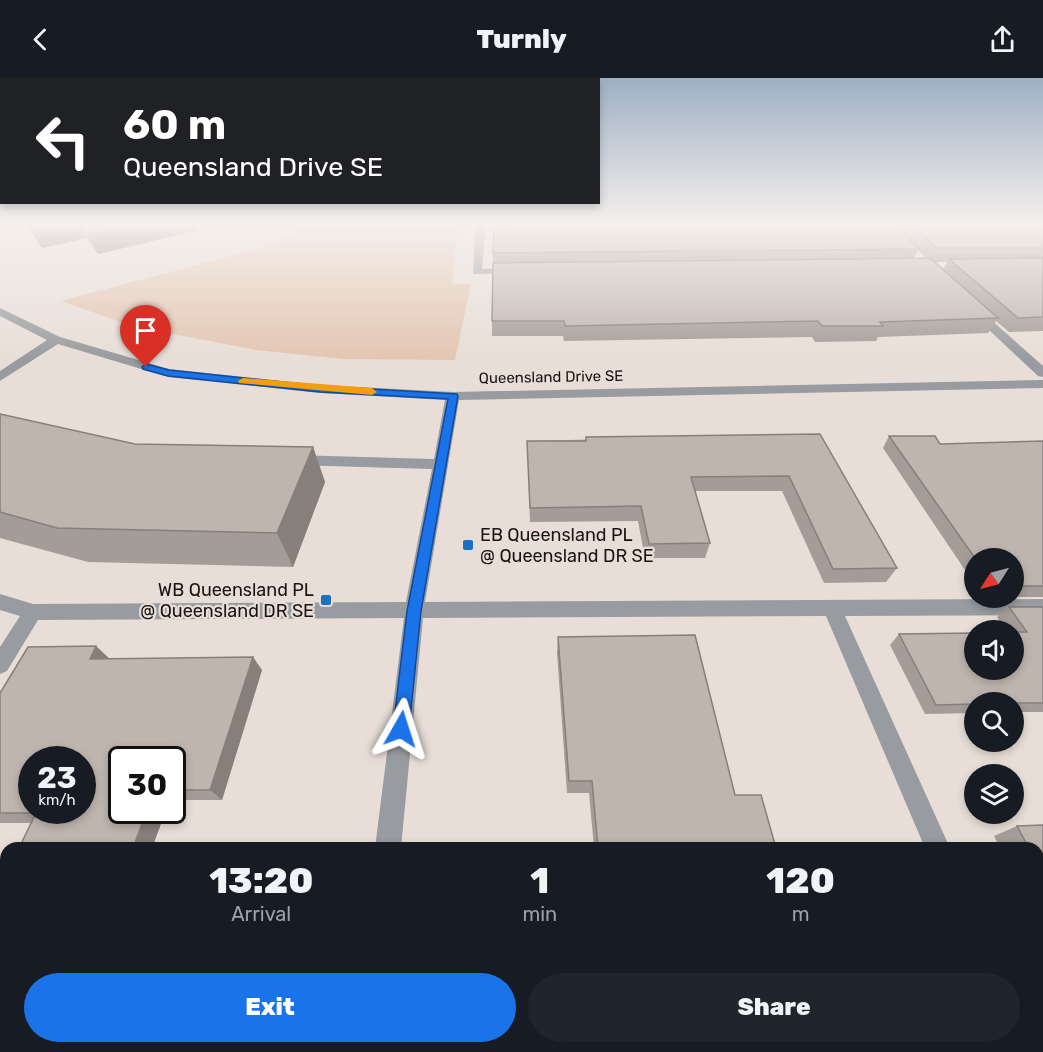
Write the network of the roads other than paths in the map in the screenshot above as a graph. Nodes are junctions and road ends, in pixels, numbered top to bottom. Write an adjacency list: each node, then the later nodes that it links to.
1 (477, 268): 2 (street)
2 (525, 271)
3 (968, 305): 6 (street)
4 (0, 311): 5 (street, Queensland Drive SE)
5 (56, 340): 7 (street); 9 (street, Queensland Drive SE)
6 (1043, 374)
7 (0, 377)
8 (1043, 384): 9 (street, Queensland Drive SE)
9 (453, 396): 11 (street)
10 (274, 459): 11 (street)
11 (441, 464): 15 (street)
12 (0, 602): 16 (street)
13 (1043, 607): 14 (street)
14 (832, 608): 15 (street); 19 (street)
15 (414, 611): 16 (street); 18 (street)
16 (33, 612): 17 (street)
17 (0, 665)
18 (389, 842)
19 (935, 842)

